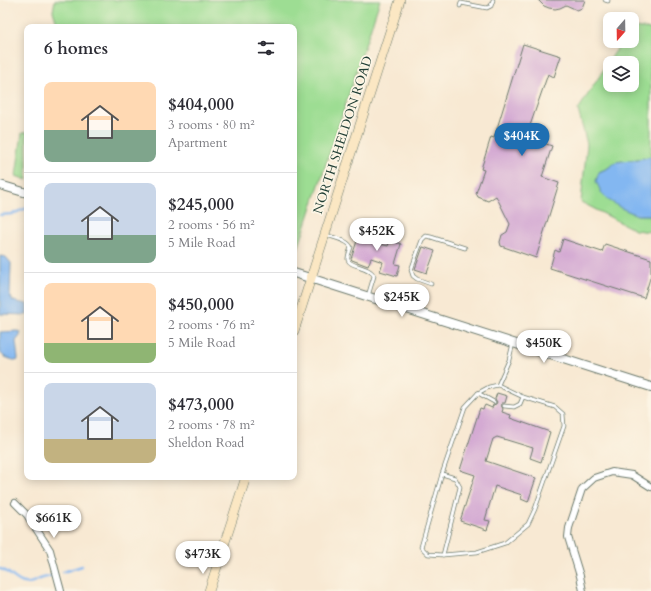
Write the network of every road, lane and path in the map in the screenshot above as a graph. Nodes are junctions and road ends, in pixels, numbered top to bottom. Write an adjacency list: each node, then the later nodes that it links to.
1 (400, 0): 8 (main road, NORTH SHELDON ROAD)
2 (493, 0): 5 (lane)
3 (605, 0): 4 (lane)
4 (608, 0)
5 (460, 6)
6 (0, 185): 7 (street)
7 (24, 192)
8 (325, 235): 11 (main road, NORTH SHELDON ROAD); 13 (lane)
9 (465, 248): 12 (lane)
10 (297, 274): 11 (street)
11 (311, 278): 13 (street); 14 (main road, NORTH SHELDON ROAD)
12 (431, 284)
13 (368, 296): 15 (street)
14 (297, 322)
15 (513, 343): 16 (lane); 17 (street)
16 (498, 385): 18 (lane); 19 (lane)
17 (651, 388)
18 (478, 393): 20 (lane); 22 (lane)
19 (523, 397): 21 (lane); 26 (lane)
20 (494, 402)
21 (504, 406)
22 (442, 474): 26 (lane); 26 (lane)
23 (245, 480): 28 (main road)
24 (651, 487): 29 (street)
25 (15, 503): 27 (street)
26 (443, 555)
27 (61, 591)
28 (209, 591)
29 (583, 591)

